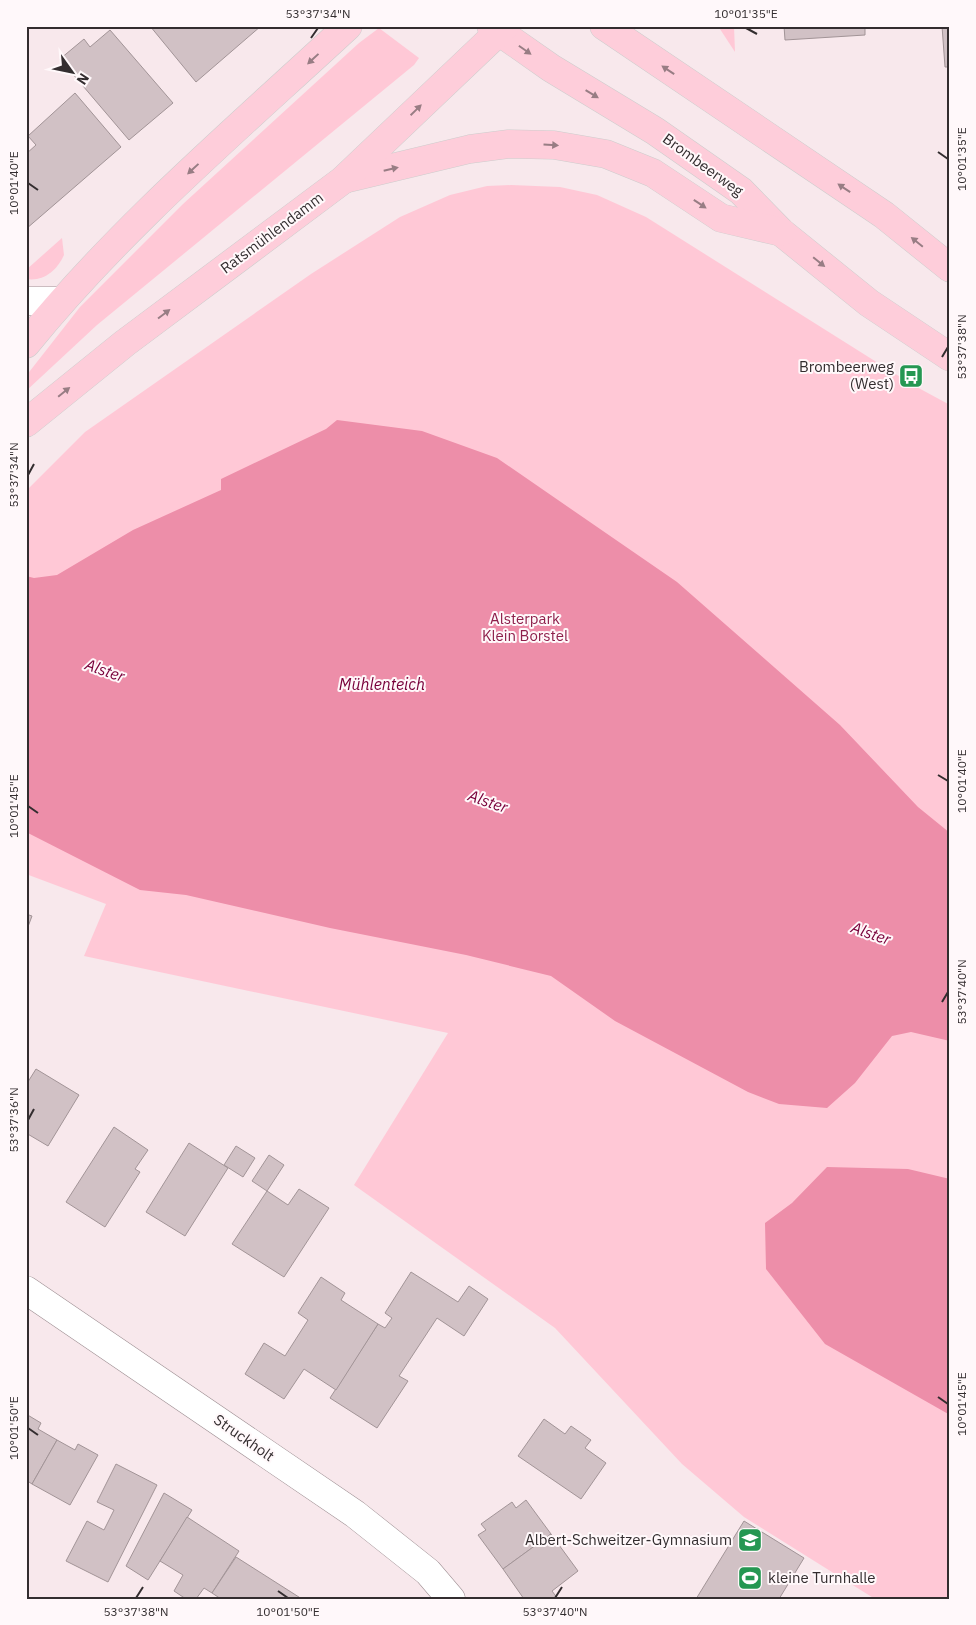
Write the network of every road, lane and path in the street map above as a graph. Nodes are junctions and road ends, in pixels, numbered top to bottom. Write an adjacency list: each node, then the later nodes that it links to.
1 (348, 26): 8 (main road, one-way to 8)
2 (604, 26): 6 (main road, one-way to 2)
3 (498, 28): 4 (main road, Ratsmühlendamm, one-way to 3); 5 (main road, Brombeerweg, one-way to 5)
4 (344, 180): 5 (main road, one-way to 5); 11 (main road, Ratsmühlendamm, one-way to 4)
5 (781, 232): 10 (main road, Brombeerweg, one-way to 10)
6 (950, 268)
7 (26, 301): 8 (street)
8 (61, 301): 9 (main road)
9 (26, 344)
10 (950, 357)
11 (26, 423)
12 (26, 1290): 13 (street, Struckholt)
13 (451, 1599)

